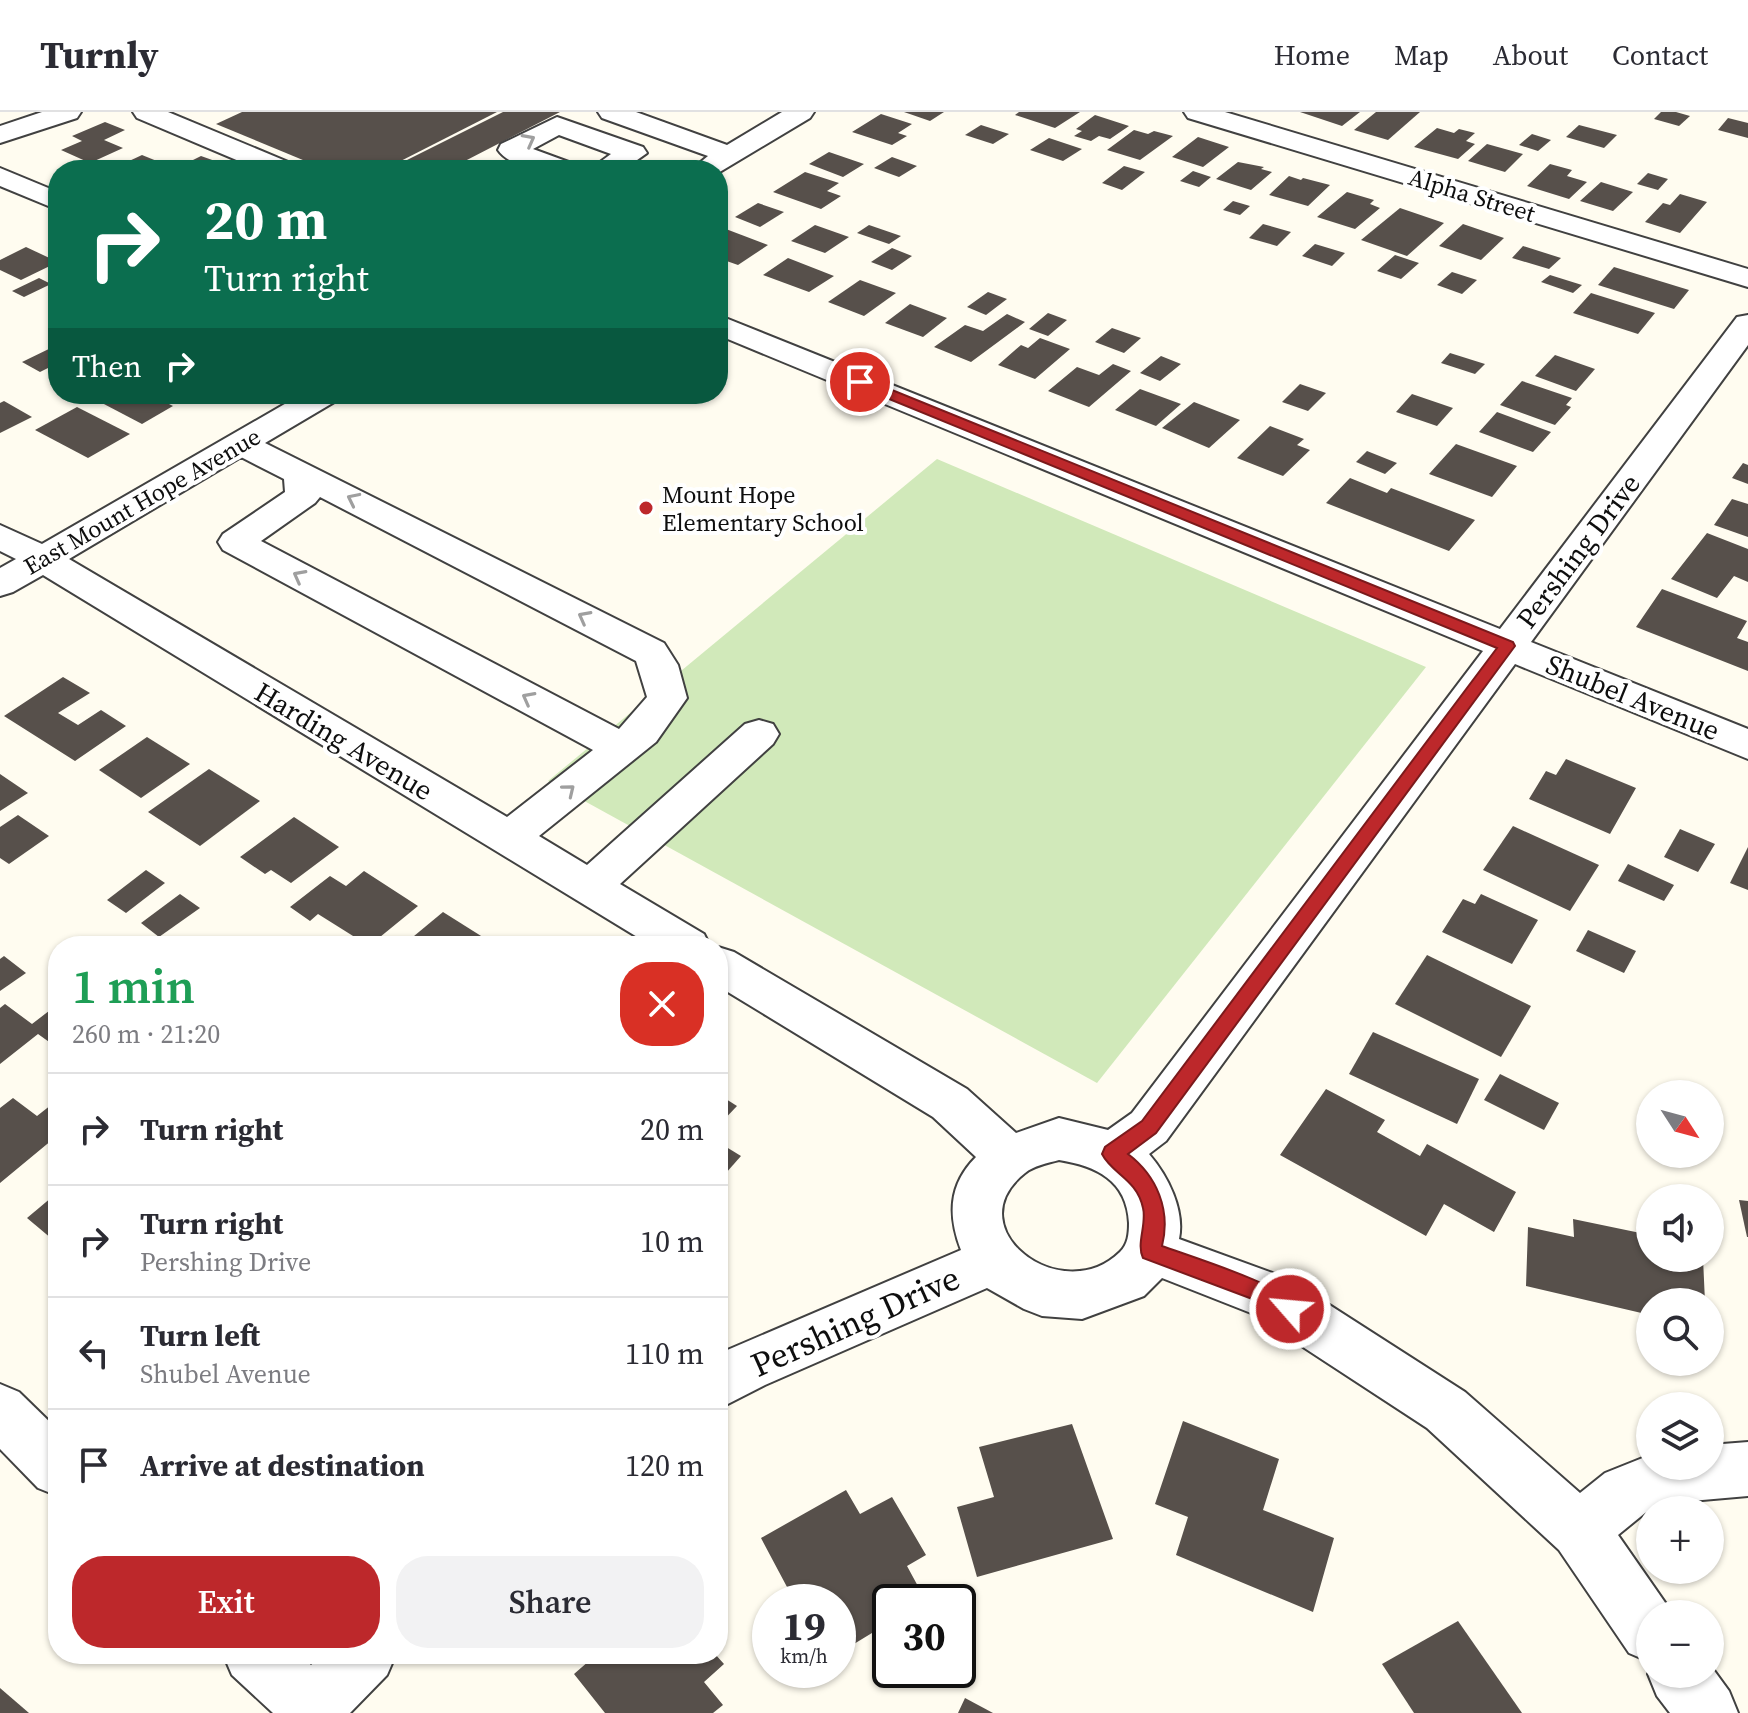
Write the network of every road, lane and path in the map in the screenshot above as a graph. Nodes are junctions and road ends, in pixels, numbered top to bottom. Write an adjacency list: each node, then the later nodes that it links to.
1 (68, 112): 6 (street)
2 (611, 112): 7 (street)
3 (801, 112): 7 (street)
4 (1197, 112): 14 (street, Alpha Street)
5 (166, 115): 8 (street)
6 (0, 135)
7 (730, 155): 11 (street)
8 (262, 160)
9 (538, 160): 10 (street, one-way to 10)
10 (621, 160)
11 (721, 160)
12 (0, 176): 13 (street)
13 (48, 198)
14 (1748, 278)
15 (1748, 324): 23 (street, Pershing Drive)
16 (728, 328): 23 (street, Shubel Avenue)
17 (308, 404): 18 (street, East Mount Hope Avenue)
18 (240, 444): 19 (street); 21 (street, East Mount Hope Avenue)
19 (300, 473): 26 (street, one-way to 19); 26 (street, one-way to 19)
20 (0, 536): 21 (street, Harding Avenue)
21 (42, 560): 22 (street, East Mount Hope Avenue); 27 (street, Harding Avenue)
22 (0, 584)
23 (1507, 646): 25 (street, Shubel Avenue); 31 (street, Pershing Drive)
24 (759, 734): 28 (street)
25 (1748, 745)
26 (622, 748): 27 (street, one-way to 26)
27 (508, 839): 28 (street, Harding Avenue)
28 (590, 887): 29 (street, Harding Avenue)
29 (671, 936)
30 (728, 970): 32 (street)
31 (1112, 1154): 32 (street); 33 (street)
32 (1007, 1155): 34 (street)
33 (1150, 1251): 34 (street); 39 (street)
34 (993, 1261): 35 (street, Pershing Drive)
35 (728, 1378)
36 (0, 1410): 37 (street)
37 (48, 1459)
38 (1748, 1469): 39 (street)
39 (1579, 1530): 40 (street)
40 (1636, 1612)
41 (264, 1664): 44 (street)
42 (357, 1664): 44 (street)
43 (1689, 1688): 45 (street)
44 (313, 1711)
45 (1707, 1713)

